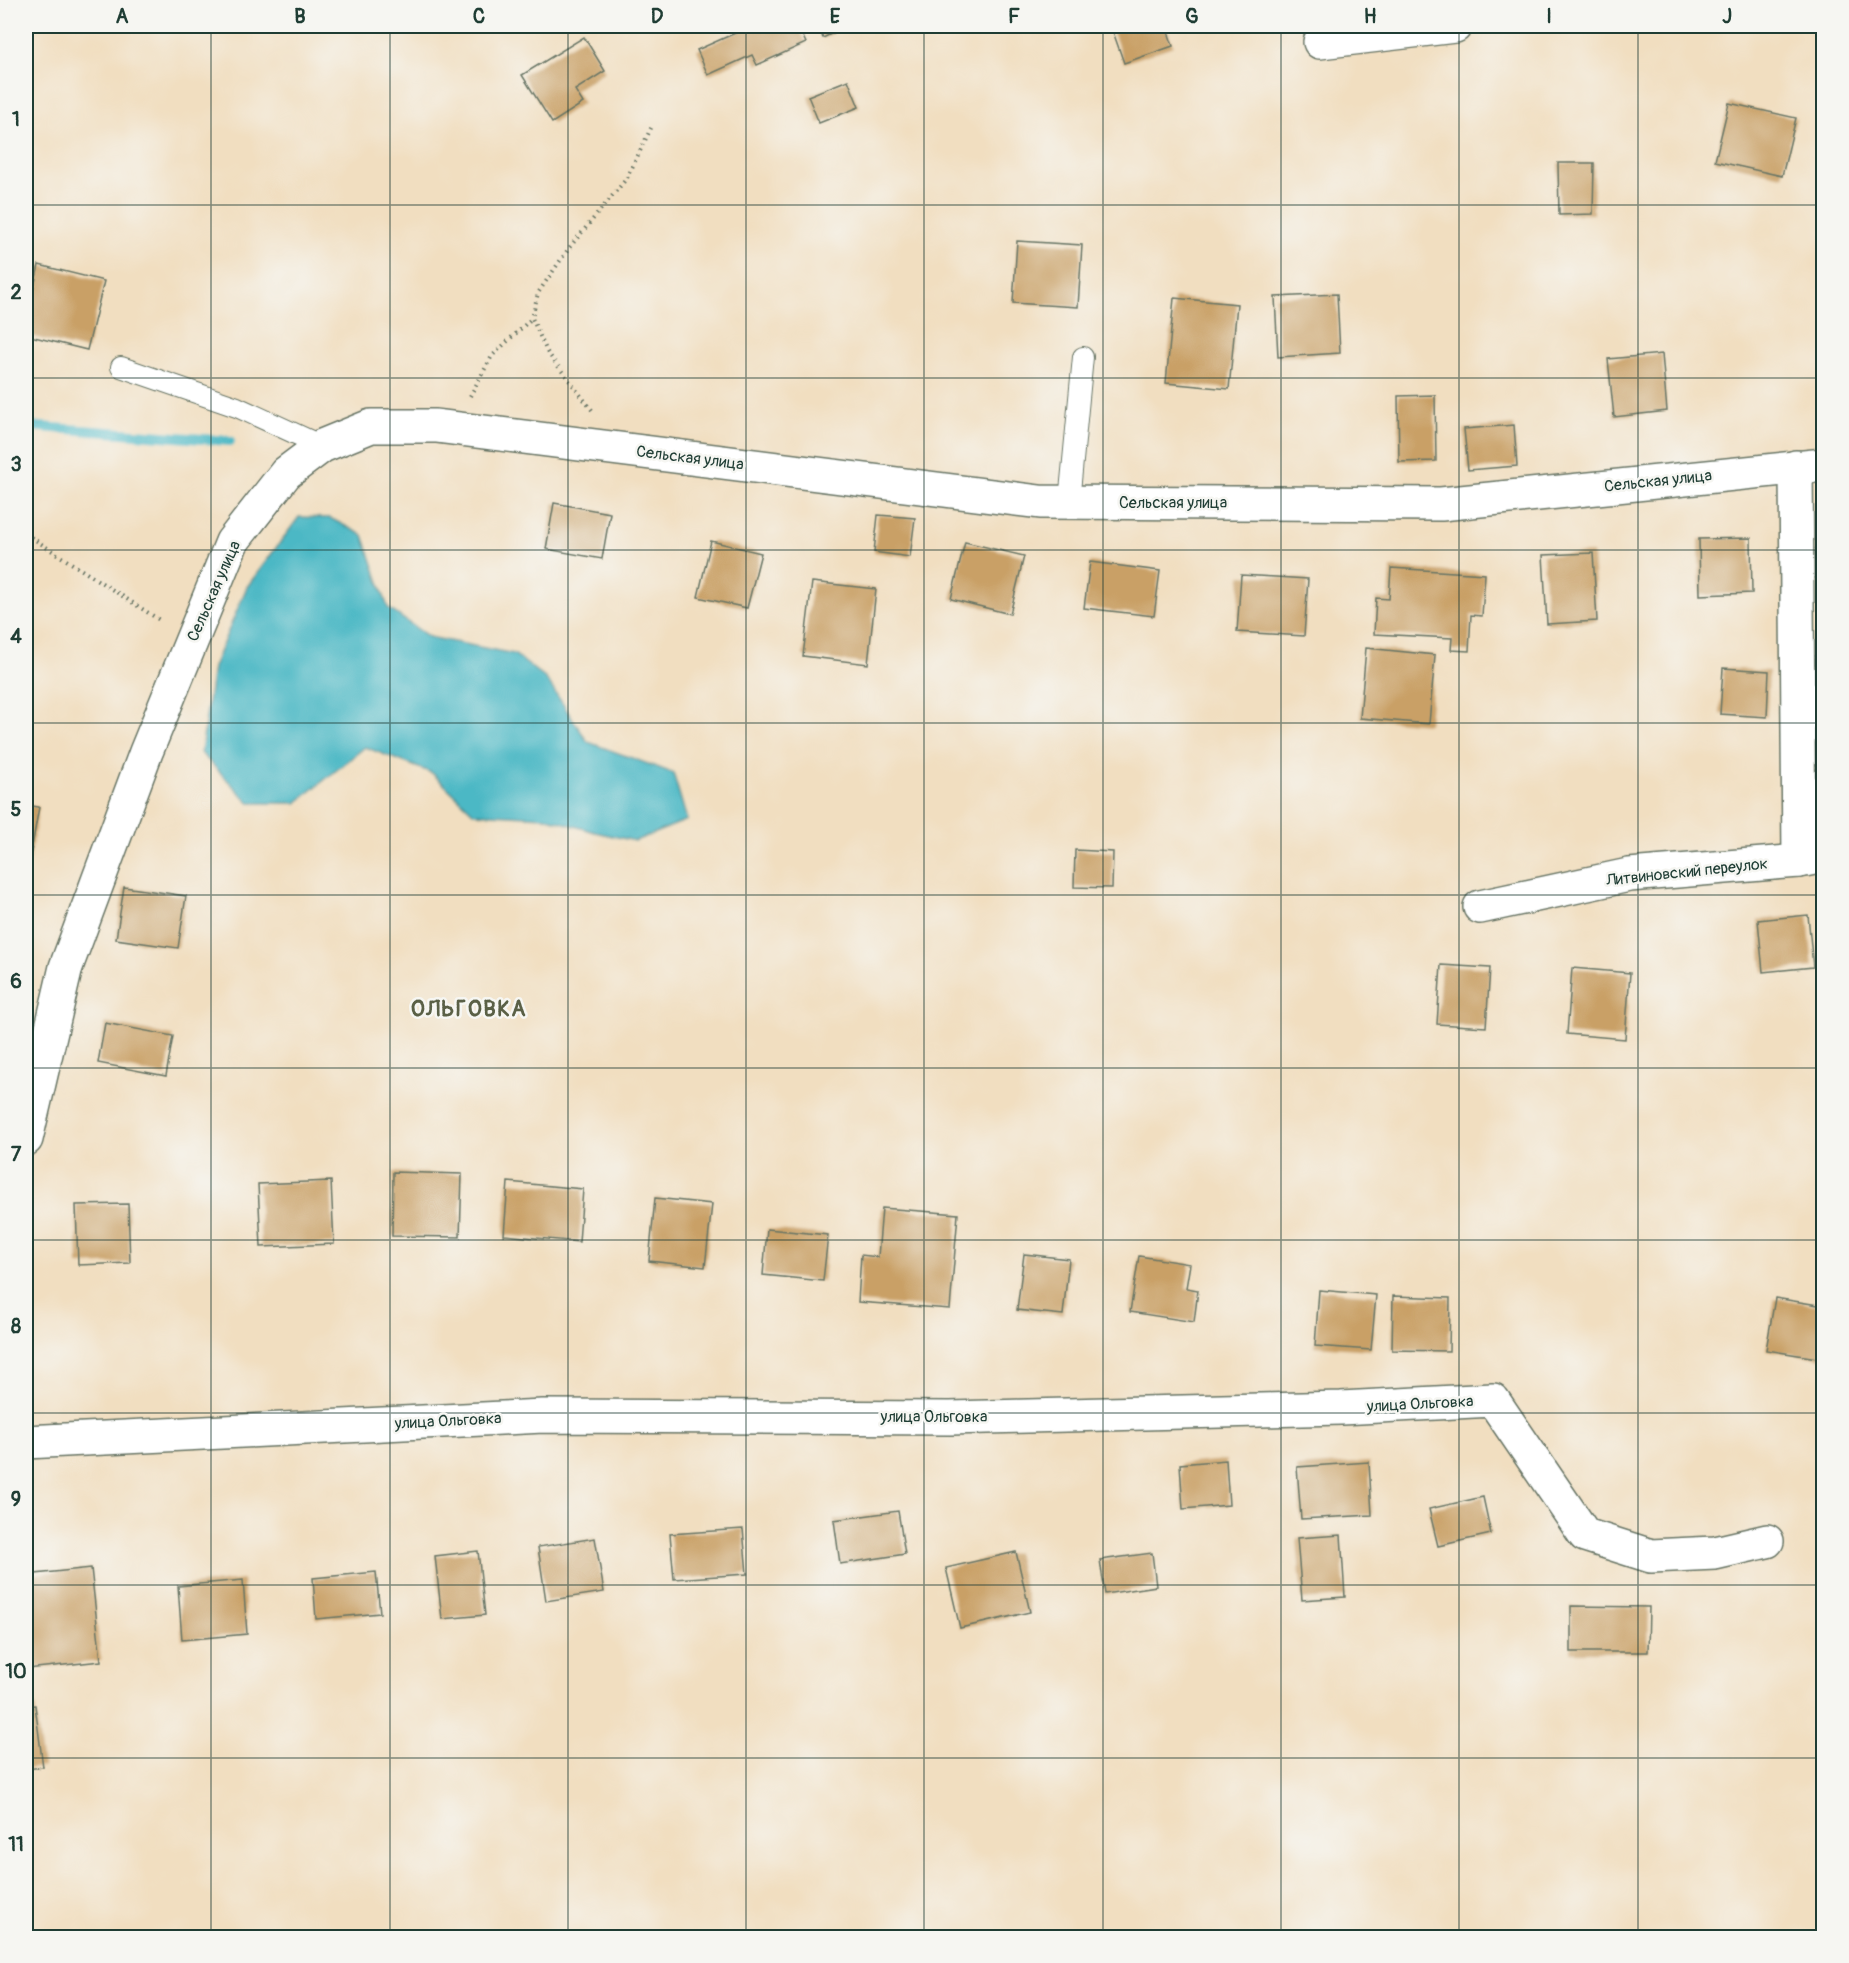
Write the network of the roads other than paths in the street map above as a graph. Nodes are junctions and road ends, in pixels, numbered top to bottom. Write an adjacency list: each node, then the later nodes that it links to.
1 (1455, 26): 2 (street)
2 (1320, 42)
3 (1083, 357): 7 (lane)
4 (121, 367): 5 (lane)
5 (322, 446): 7 (street, Сельская улица); 10 (street, Сельская улица)
6 (1810, 466): 7 (street, Сельская улица); 8 (street)
7 (1069, 502)
8 (1812, 859): 9 (street, Литвиновский переулок)
9 (1480, 907)
10 (26, 1139)
11 (26, 1442): 12 (street, улица Ольговка)
12 (1767, 1541)

